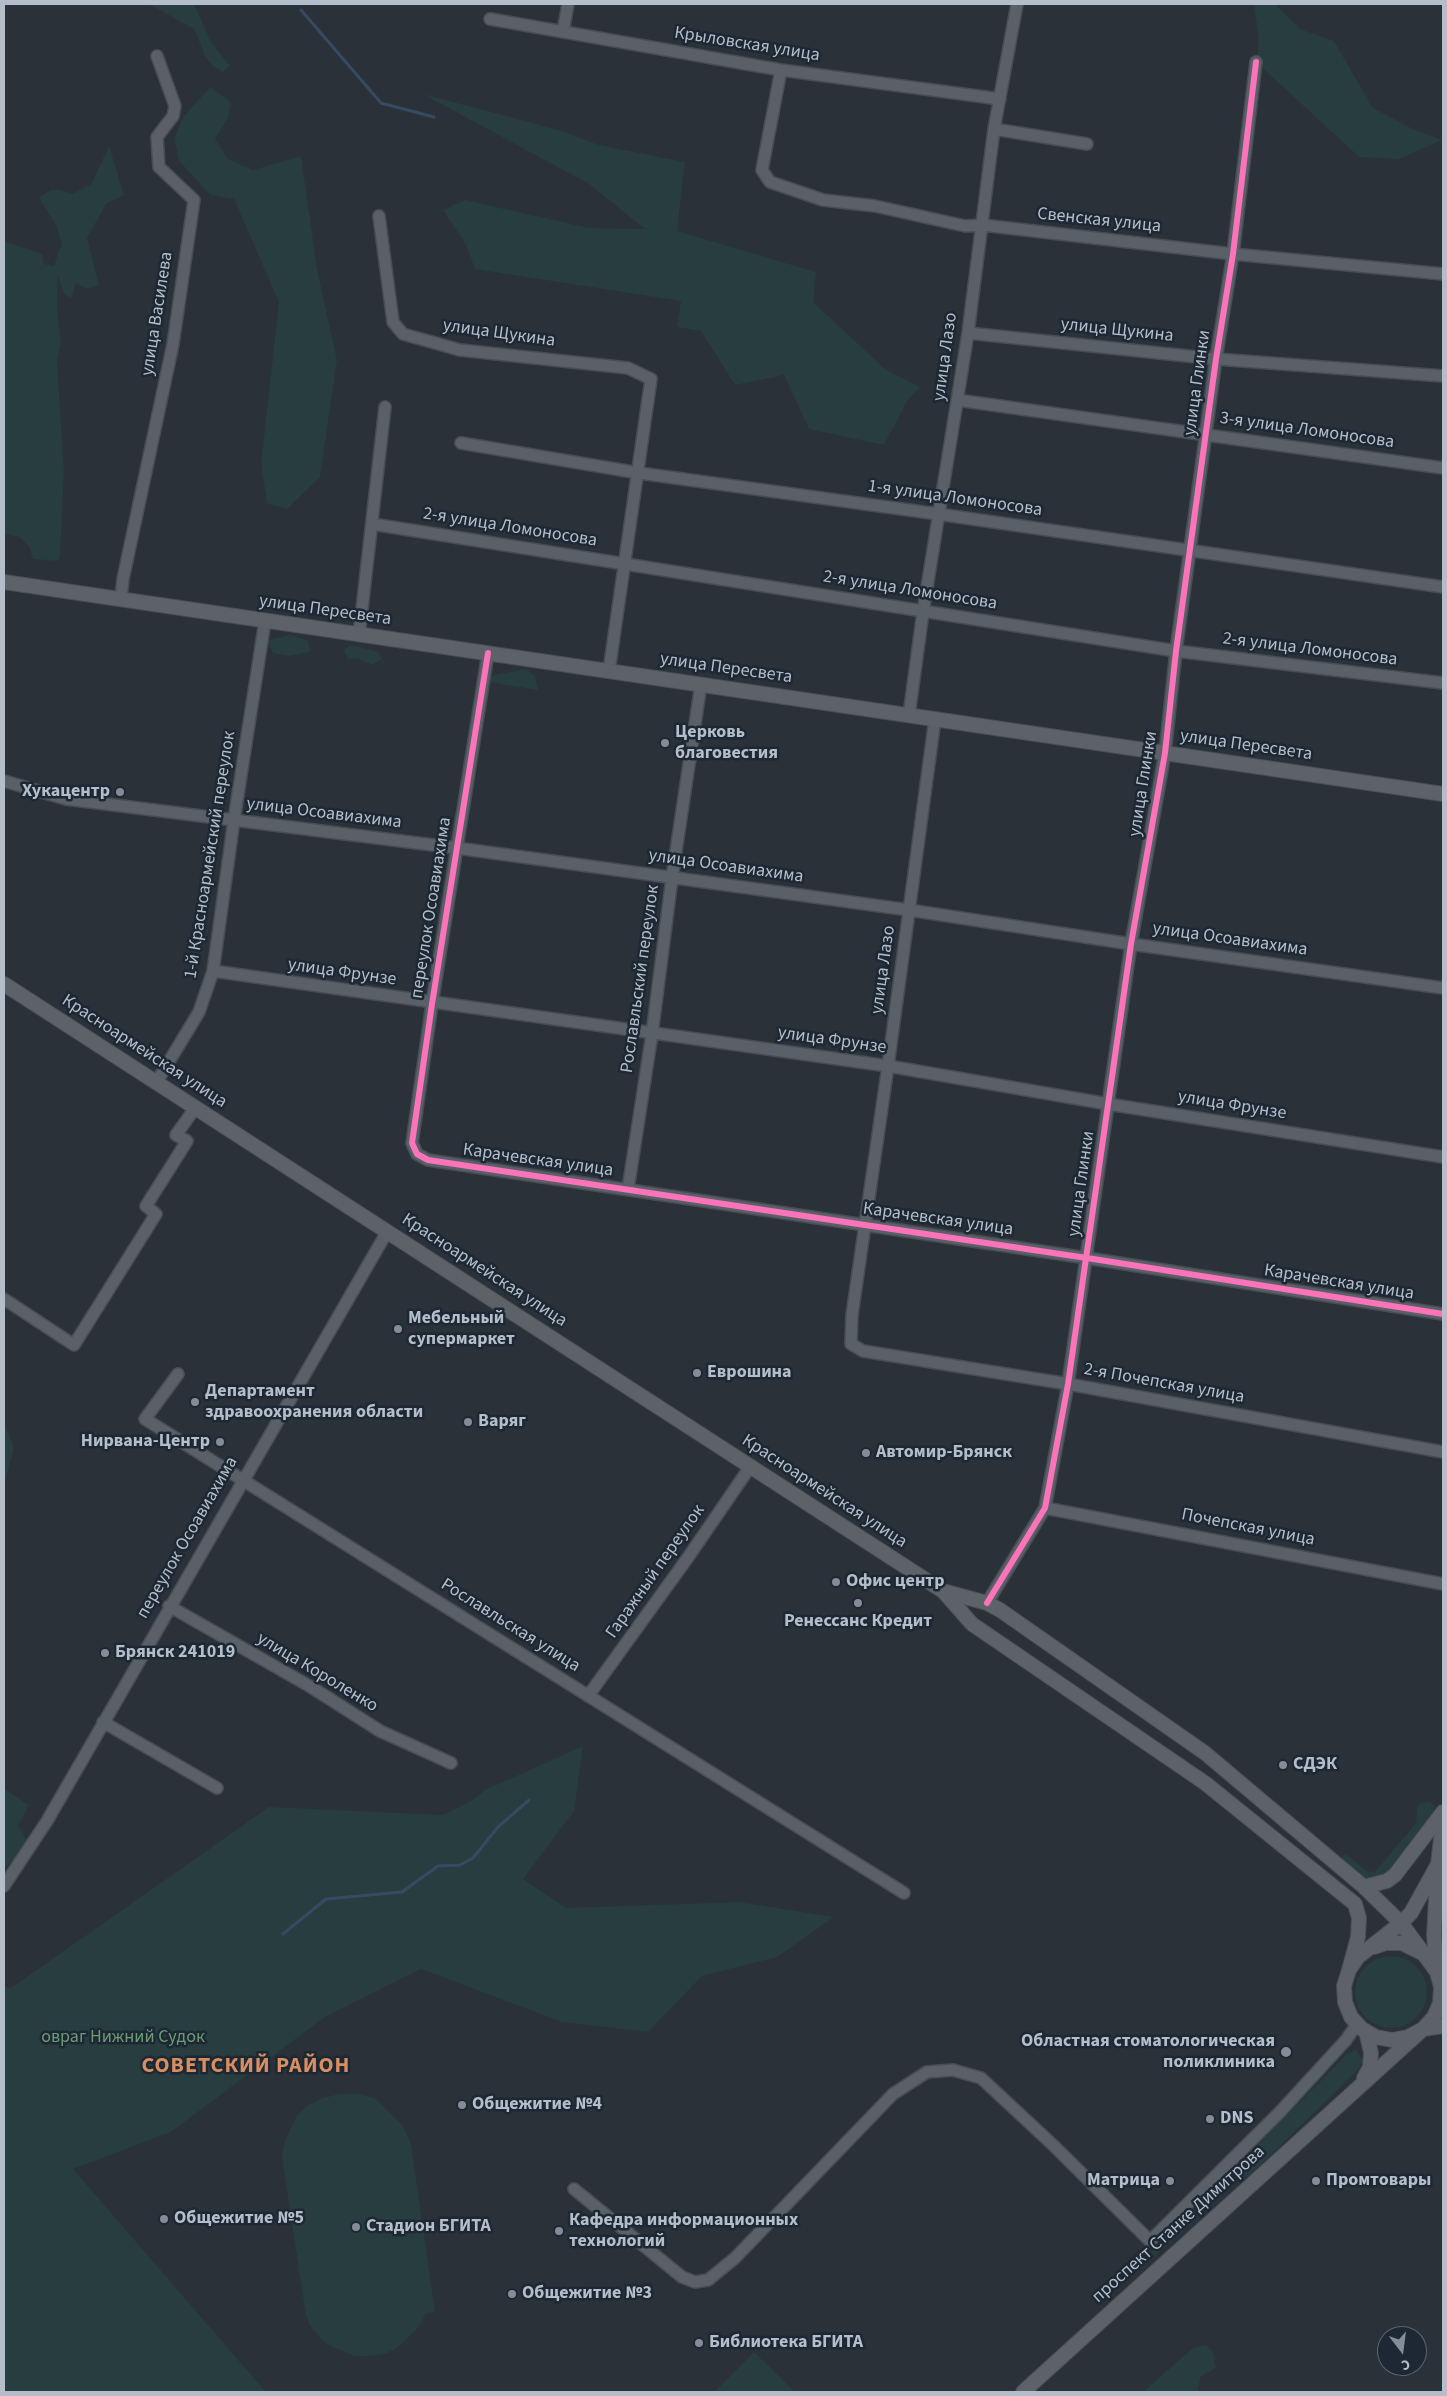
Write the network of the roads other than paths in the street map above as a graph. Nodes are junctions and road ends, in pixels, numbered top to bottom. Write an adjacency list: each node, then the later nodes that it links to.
1 (568, 4): 4 (street)
2 (1017, 4): 8 (street, улица Лазо)
3 (490, 18): 4 (street, Крыловская улица)
4 (562, 32): 7 (street, Крыловская улица)
5 (157, 56): 30 (street, улица Василева)
6 (1256, 62): 13 (street, улица Глинки)
7 (780, 70): 8 (street, Крыловская улица); 12 (street, Свенская улица)
8 (1000, 99): 9 (street, улица Лазо)
9 (994, 129): 10 (street); 12 (street, улица Лазо)
10 (1087, 144)
11 (379, 216): 23 (street, улица Щукина)
12 (982, 226): 13 (street, Свенская улица); 15 (street, улица Лазо)
13 (1233, 254): 14 (street, Свенская улица); 16 (street, улица Глинки)
14 (1443, 274)
15 (968, 333): 16 (street, улица Щукина); 18 (street, улица Лазо)
16 (1216, 359): 17 (street, улица Щукина); 20 (street, улица Глинки)
17 (1443, 376)
18 (957, 400): 20 (street, 3-я улица Ломоносова); 24 (street, улица Лазо)
19 (385, 407): 25 (street)
20 (1205, 434): 22 (street, 3-я улица Ломоносова); 26 (street, улица Глинки)
21 (461, 443): 23 (street, 1-я улица Ломоносова)
22 (1443, 468)
23 (639, 473): 24 (street, 1-я улица Ломоносова); 27 (street)
24 (938, 514): 26 (street, 1-я улица Ломоносова); 31 (street, улица Лазо)
25 (372, 524): 27 (street, 2-я улица Ломоносова); 33 (street)
26 (1190, 551): 29 (street, 1-я улица Ломоносова); 34 (street, улица Глинки)
27 (625, 563): 31 (street, 2-я улица Ломоносова); 36 (street)
28 (4, 582): 30 (main road, улица Пересвета)
29 (1443, 587)
30 (121, 599): 32 (main road, улица Пересвета)
31 (923, 612): 34 (street, 2-я улица Ломоносова); 39 (street, улица Лазо)
32 (265, 621): 33 (main road, улица Пересвета); 44 (street, 1-й Красноармейский переулок)
33 (359, 635): 35 (main road, улица Пересвета)
34 (1176, 651): 37 (street, 2-я улица Ломоносова); 41 (street, улица Глинки)
35 (488, 653): 36 (main road, улица Пересвета); 45 (street, переулок Осоавиахима)
36 (609, 671): 38 (main road, улица Пересвета)
37 (1443, 683)
38 (701, 684): 39 (main road, улица Пересвета); 46 (street, Рославльский переулок)
39 (909, 715): 40 (main road, улица Пересвета)
40 (935, 719): 41 (main road, улица Пересвета); 47 (street, улица Лазо)
41 (1166, 753): 43 (main road, улица Пересвета); 48 (street, улица Глинки)
42 (4, 781): 44 (street, улица Осоавиахима)
43 (1443, 794)
44 (234, 820): 45 (street, улица Осоавиахима); 49 (street, 1-й Красноармейский переулок)
45 (457, 848): 46 (street, улица Осоавиахима); 52 (street, переулок Осоавиахима)
46 (672, 878): 47 (street, улица Осоавиахима); 53 (street, Рославльский переулок)
47 (909, 910): 48 (street, улица Осоавиахима); 54 (street, улица Лазо)
48 (1131, 944): 51 (street, улица Осоавиахима); 56 (street, улица Глинки)
49 (213, 971): 52 (street, улица Фрунзе); 55 (street, 1-й Красноармейский переулок)
50 (4, 986): 55 (main road, Красноармейская улица)
51 (1443, 988)
52 (432, 1004): 53 (street, улица Фрунзе); 59 (street, переулок Осоавиахима)
53 (652, 1034): 54 (street, улица Фрунзе); 60 (street, Рославльский переулок)
54 (888, 1066): 56 (street, улица Фрунзе); 61 (street, улица Лазо)
55 (156, 1083): 57 (main road, Красноармейская улица)
56 (1108, 1104): 58 (street, улица Фрунзе); 63 (street, улица Глинки)
57 (195, 1108): 62 (main road, Красноармейская улица); 64 (street)
58 (1443, 1157)
59 (428, 1160): 60 (street, Карачевская улица)
60 (628, 1189): 61 (street, Карачевская улица)
61 (866, 1225): 63 (street, Карачевская улица); 66 (street, улица Лазо)
62 (387, 1232): 70 (main road, Красноармейская улица); 71 (street, переулок Осоавиахима)
63 (1087, 1258): 65 (street, Карачевская улица); 68 (street, улица Глинки)
64 (4, 1299)
65 (1443, 1314)
66 (851, 1344): 68 (street, 2-я Почепская улица)
67 (178, 1374): 71 (street, Рославльская улица)
68 (1068, 1384): 69 (street, 2-я Почепская улица); 72 (street, улица Глинки)
69 (1443, 1452)
70 (750, 1467): 74 (main road, Красноармейская улица); 77 (street, Гаражный переулок)
71 (242, 1479): 76 (street, переулок Осоавиахима); 77 (street, Рославльская улица)
72 (1045, 1508): 73 (street, Почепская улица); 75 (street)
73 (1443, 1584)
74 (943, 1591): 75 (main road); 90 (main road)
75 (987, 1603): 85 (main road)
76 (169, 1606): 78 (street, переулок Осоавиахима); 79 (street, улица Короленко)
77 (588, 1696): 86 (street, Рославльская улица)
78 (103, 1722): 80 (street); 84 (street, переулок Осоавиахима)
79 (451, 1763)
80 (217, 1788)
81 (1443, 1812): 85 (main road)
82 (1443, 1822): 83 (main road)
83 (1438, 1864): 87 (main road); 91 (main road)
84 (4, 1886)
85 (1364, 1887): 87 (main road)
86 (904, 1893)
87 (1402, 1923): 88 (main road); 89 (main road)
88 (1370, 1948): 89 (main road); 90 (main road)
89 (1429, 1958): 91 (main road)
90 (1349, 1970): 93 (main road)
91 (1440, 1975): 94 (main road)
92 (1443, 2026): 94 (main road)
93 (1362, 2027): 94 (main road); 95 (main road); 96 (street, проспект Станке Димитрова)
94 (1423, 2029): 95 (main road, проспект Станке Димитрова)
95 (1360, 2084): 97 (main road, проспект Станке Димитрова)
96 (574, 2189)
97 (1023, 2392)

